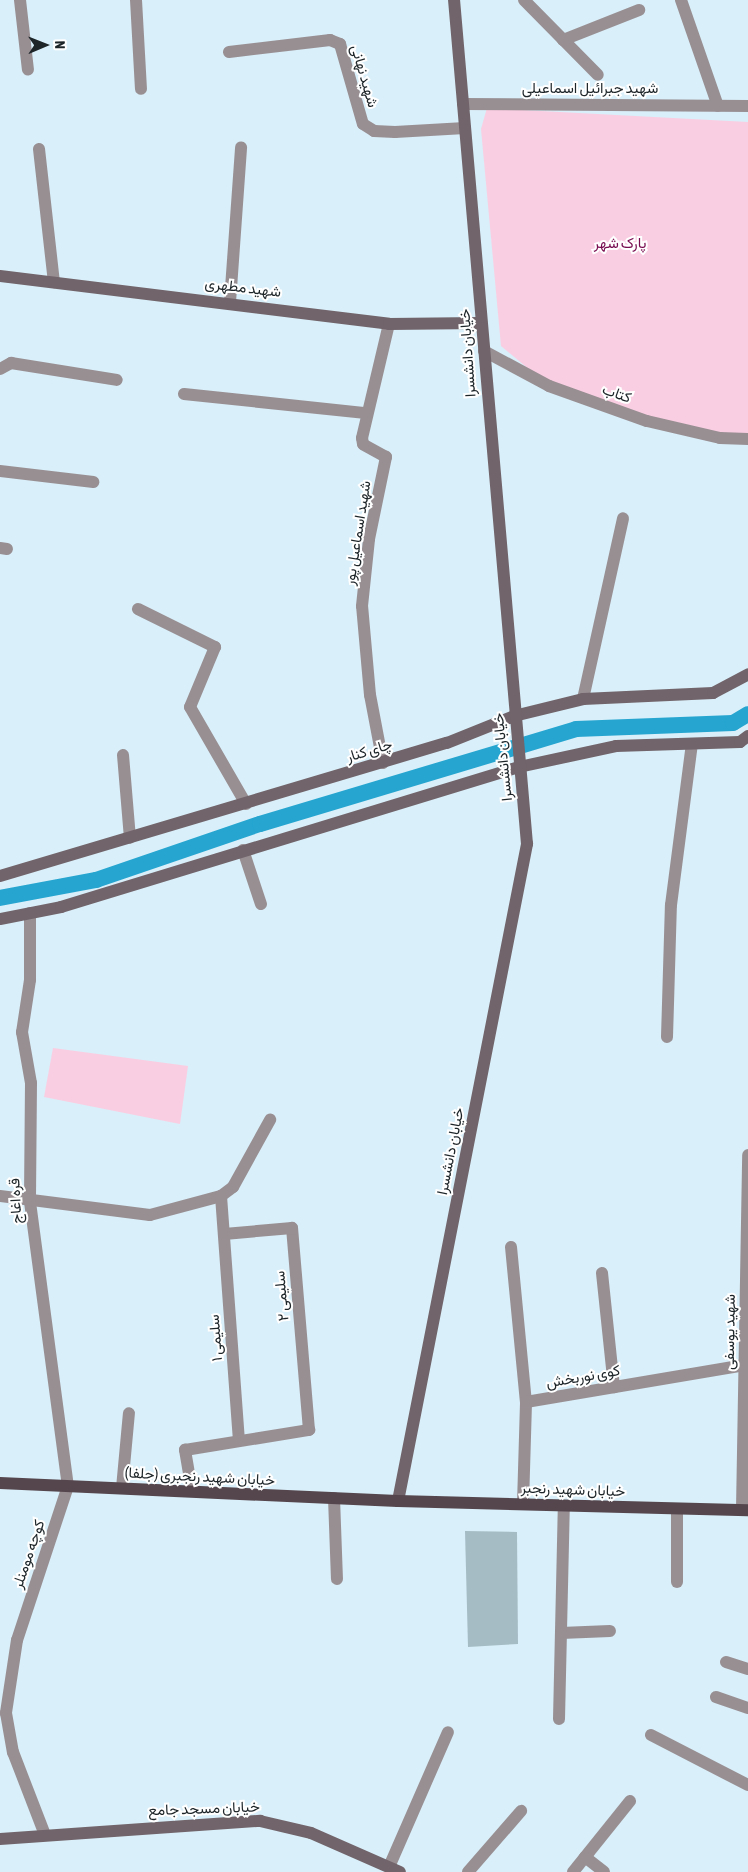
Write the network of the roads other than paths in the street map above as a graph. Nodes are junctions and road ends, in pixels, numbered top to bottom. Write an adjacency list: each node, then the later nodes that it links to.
1 (20, 0): 9 (street)
2 (136, 0): 11 (street)
3 (454, 0): 12 (street, خیابان دانشسرا)
4 (524, 0): 7 (street)
5 (680, 0): 13 (street)
6 (640, 10): 7 (street)
7 (563, 40): 10 (street)
8 (229, 52): 15 (street, شهید نهانی)
9 (28, 70)
10 (598, 75)
11 (141, 89)
12 (463, 104): 13 (street, شهید جبرائیل اسماعیلی); 15 (street, خیابان دانشسرا)
13 (718, 106): 14 (street, شهید جبرائیل اسماعیلی)
14 (748, 106)
15 (465, 128): 21 (street, خیابان دانشسرا)
16 (241, 147): 20 (street)
17 (39, 149): 19 (street)
18 (0, 276): 19 (street, شهید مطهری)
19 (54, 282): 20 (street, شهید مطهری)
20 (230, 302): 22 (street, شهید مطهری)
21 (481, 323): 22 (street, شهید مطهری); 23 (street, خیابان دانشسرا)
22 (389, 324): 27 (street, شهید اسماعیل پور)
23 (484, 351): 28 (street, کتاب); 35 (street, خیابان دانشسرا)
24 (0, 369): 25 (street)
25 (117, 380)
26 (184, 394): 27 (street)
27 (366, 413): 39 (street, شهید اسماعیل پور)
28 (748, 439)
29 (0, 471): 30 (street)
30 (93, 482)
31 (623, 518): 34 (street)
32 (138, 609): 41 (street)
33 (748, 674): 34 (street, چای کنار)
34 (582, 699): 35 (street, چای کنار)
35 (514, 716): 39 (street, چای کنار); 40 (street, خیابان دانشسرا)
36 (748, 736): 37 (street)
37 (692, 744): 40 (street); 48 (street)
38 (123, 755): 42 (street)
39 (383, 762): 41 (street, چای کنار)
40 (519, 767): 43 (street); 67 (street, خیابان دانشسرا)
41 (246, 804): 42 (street, چای کنار)
42 (130, 838): 44 (street, چای کنار)
43 (243, 850): 45 (street); 46 (street)
44 (0, 876)
45 (261, 904)
46 (30, 913): 47 (street); 53 (street, قره اغاج)
47 (0, 919)
48 (667, 1037)
49 (270, 1120): 52 (street)
50 (748, 1155): 57 (street, شهید یوسفی)
51 (0, 1196): 53 (street)
52 (221, 1196): 53 (street); 54 (street, سلیمی ۱)
53 (30, 1202): 63 (street, قره اغاج)
54 (224, 1234): 61 (street, سلیمی ۱); 61 (street, سلیمی ۲)
55 (511, 1247): 59 (street)
56 (602, 1273): 58 (street)
57 (744, 1365): 58 (street, کوی نوربخش); 71 (street, شهید یوسفی)
58 (614, 1387): 59 (street, کوی نوربخش)
59 (526, 1402): 68 (street)
60 (129, 1413): 64 (street)
61 (239, 1439): 65 (street)
62 (0, 1482): 63 (main road, خیابان شهید رنجبری (جلفا))
63 (68, 1486): 64 (main road, خیابان شهید رنجبری (جلفا)); 86 (street, کوچه مومنلر)
64 (122, 1488): 65 (main road, خیابان شهید رنجبری (جلفا))
65 (192, 1491): 66 (main road, خیابان شهید رنجبری (جلفا))
66 (334, 1498): 67 (main road, خیابان شهید رنجبری (جلفا)); 72 (street)
67 (398, 1501): 68 (main road, خیابان شهید رنجبر)
68 (523, 1504): 69 (main road, خیابان شهید رنجبر)
69 (564, 1506): 70 (main road, خیابان شهید رنجبر); 75 (street)
70 (677, 1509): 71 (main road, خیابان شهید رنجبر); 73 (street)
71 (745, 1510)
72 (338, 1579)
73 (677, 1582)
74 (610, 1632): 75 (street)
75 (561, 1633): 80 (street)
76 (726, 1662): 77 (street)
77 (748, 1669)
78 (716, 1697): 79 (street)
79 (748, 1708)
80 (559, 1720)
81 (448, 1732): 89 (street)
82 (651, 1736): 83 (street)
83 (748, 1785)
84 (630, 1801): 88 (street)
85 (521, 1811): 90 (street)
86 (45, 1835): 87 (street, خیابان مسجد جامع); 89 (street, خیابان مسجد جامع)
87 (0, 1839)
88 (585, 1857): 91 (street); 92 (street)
89 (397, 1870)
90 (468, 1872)
91 (573, 1872)
92 (604, 1872)

